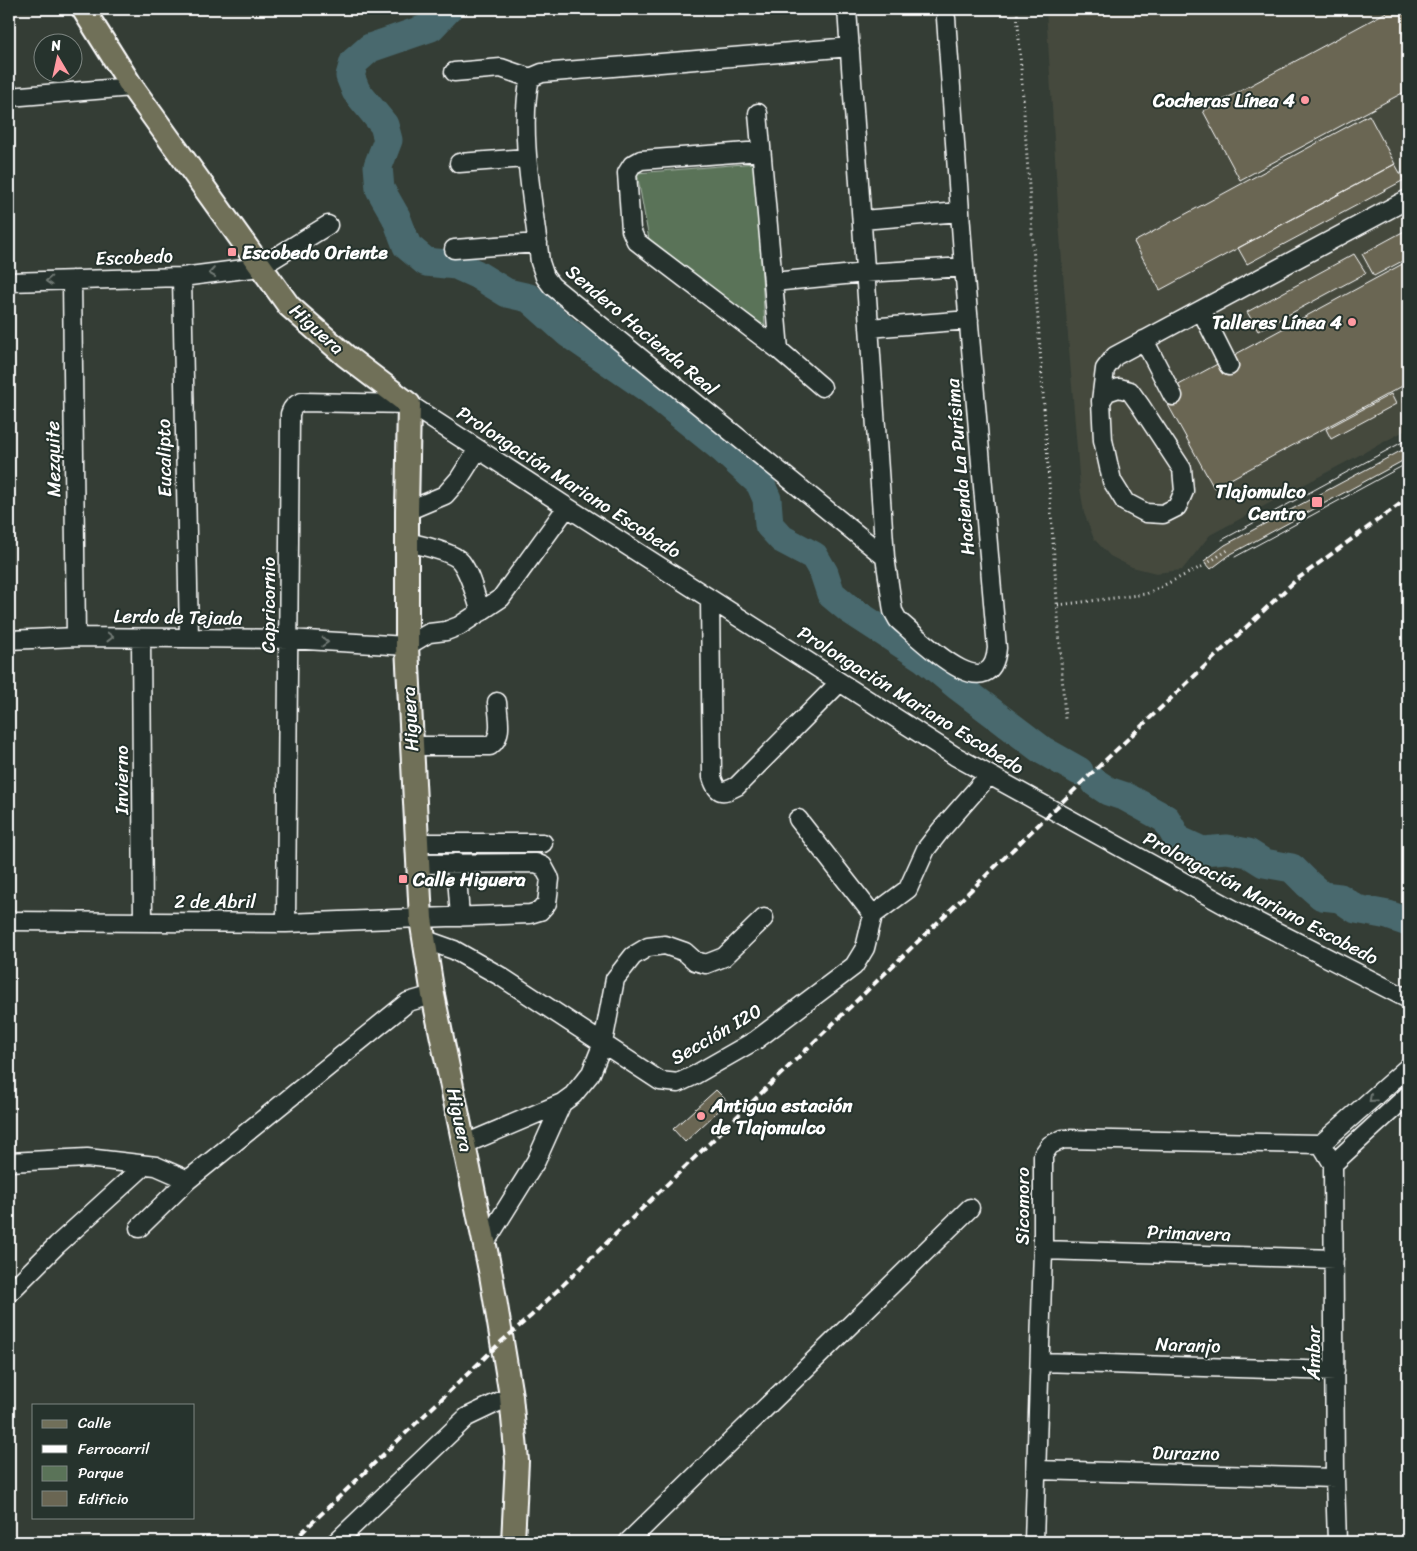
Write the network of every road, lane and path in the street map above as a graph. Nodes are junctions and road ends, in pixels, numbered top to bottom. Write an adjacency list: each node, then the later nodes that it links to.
1 (83, 9): 8 (main road, Higuera)
2 (847, 9): 5 (street)
3 (1017, 9): 44 (path)
4 (946, 18): 15 (street, Hacienda La Purísima)
5 (850, 47): 7 (street); 16 (street)
6 (454, 72): 7 (street)
7 (530, 78): 12 (street, Sendero Hacienda Real)
8 (132, 87): 9 (street); 20 (main road, Higuera)
9 (9, 97)
10 (758, 113): 11 (street)
11 (761, 151): 26 (street); 31 (street)
12 (527, 158): 13 (street); 18 (street, Sendero Hacienda Real)
13 (459, 163)
14 (1408, 199): 27 (street)
15 (960, 212): 16 (street); 21 (street, Hacienda La Purísima)
16 (862, 220): 22 (street)
17 (328, 225): 20 (street)
18 (538, 243): 19 (street); 42 (street, Sendero Hacienda Real)
19 (454, 249)
20 (260, 267): 23 (street, Escobedo, one-way to 23); 36 (main road, Higuera)
21 (964, 267): 22 (street); 28 (street, Hacienda La Purísima)
22 (865, 273): 26 (street); 29 (street)
23 (182, 277): 24 (street, Escobedo); 48 (street, Eucalipto)
24 (72, 280): 25 (street, Escobedo, one-way to 25); 46 (street, Mezquite)
25 (9, 282)
26 (773, 282): 31 (street)
27 (1201, 310): 30 (street); 32 (street)
28 (969, 320): 29 (street); 42 (street, Hacienda La Purísima)
29 (869, 328): 42 (street)
30 (1144, 340): 34 (street); 35 (street)
31 (779, 350): 33 (street)
32 (1229, 366)
33 (822, 387)
34 (1173, 396)
35 (1101, 401): 35 (street)
36 (410, 404): 37 (street, Prolongación Mariano Escobedo); 39 (main road, Higuera); 49 (street, Capricornio)
37 (478, 448): 38 (street, Prolongación Mariano Escobedo); 39 (street)
38 (567, 507): 43 (street, Prolongación Mariano Escobedo); 45 (street)
39 (407, 511): 40 (main road, Higuera)
40 (407, 542): 45 (street); 51 (main road, Higuera)
41 (1228, 550): 44 (path)
42 (885, 557)
43 (710, 599): 52 (street, Prolongación Mariano Escobedo); 52 (street)
44 (1057, 605): 54 (path)
45 (481, 612): 51 (street)
46 (76, 637): 47 (street, Lerdo de Tejada, one-way to 47); 50 (street, Lerdo de Tejada)
47 (141, 638): 48 (street, Lerdo de Tejada); 65 (street, Invierno)
48 (189, 638): 49 (street, Lerdo de Tejada)
49 (289, 639): 51 (street, Lerdo de Tejada, one-way to 51); 66 (street, Capricornio)
50 (9, 640)
51 (407, 646): 55 (main road, Higuera)
52 (840, 682): 56 (street, Prolongación Mariano Escobedo)
53 (497, 702): 55 (street)
54 (1065, 719)
55 (412, 746): 59 (main road, Higuera)
56 (989, 775): 61 (street); 69 (street, Prolongación Mariano Escobedo)
57 (798, 819): 61 (street)
58 (543, 843): 59 (street)
59 (417, 853): 60 (street, 2 de Abril); 67 (main road, Higuera)
60 (456, 863): 62 (street); 62 (street, 2 de Abril)
61 (872, 916): 70 (street, Sección I20)
62 (460, 917): 67 (street, 2 de Abril)
63 (764, 918): 70 (street)
64 (9, 921): 65 (street, 2 de Abril)
65 (143, 922): 66 (street, 2 de Abril)
66 (286, 923): 67 (street, 2 de Abril)
67 (422, 929): 68 (main road, Higuera); 70 (street, Sección I20)
68 (434, 995): 74 (main road, Higuera); 79 (street)
69 (1408, 999)
70 (603, 1043): 73 (street)
71 (1408, 1067): 75 (street, one-way to 75)
72 (1408, 1096): 77 (street)
73 (562, 1103): 74 (street); 82 (street)
74 (465, 1144): 82 (main road, Higuera)
75 (1321, 1144): 77 (street); 83 (street, Sicomoro)
76 (9, 1162): 78 (street)
77 (1333, 1164): 84 (street, Ámbar)
78 (145, 1165): 79 (street); 85 (street)
79 (188, 1180): 81 (street)
80 (970, 1208): 93 (street)
81 (139, 1228)
82 (485, 1242): 88 (main road, Higuera)
83 (1043, 1250): 84 (street, Primavera); 86 (street, Sicomoro)
84 (1334, 1259): 87 (street, Ámbar)
85 (9, 1293)
86 (1040, 1362): 87 (street, Naranjo); 89 (street, Sicomoro)
87 (1335, 1371): 90 (street, Ámbar)
88 (511, 1396): 91 (street); 92 (main road, Higuera)
89 (1036, 1470): 90 (street, Durazno); 94 (street, Sicomoro)
90 (1335, 1478): 95 (street, Ámbar)
91 (336, 1542)
92 (513, 1542)
93 (628, 1542)
94 (1034, 1542)
95 (1337, 1542)

